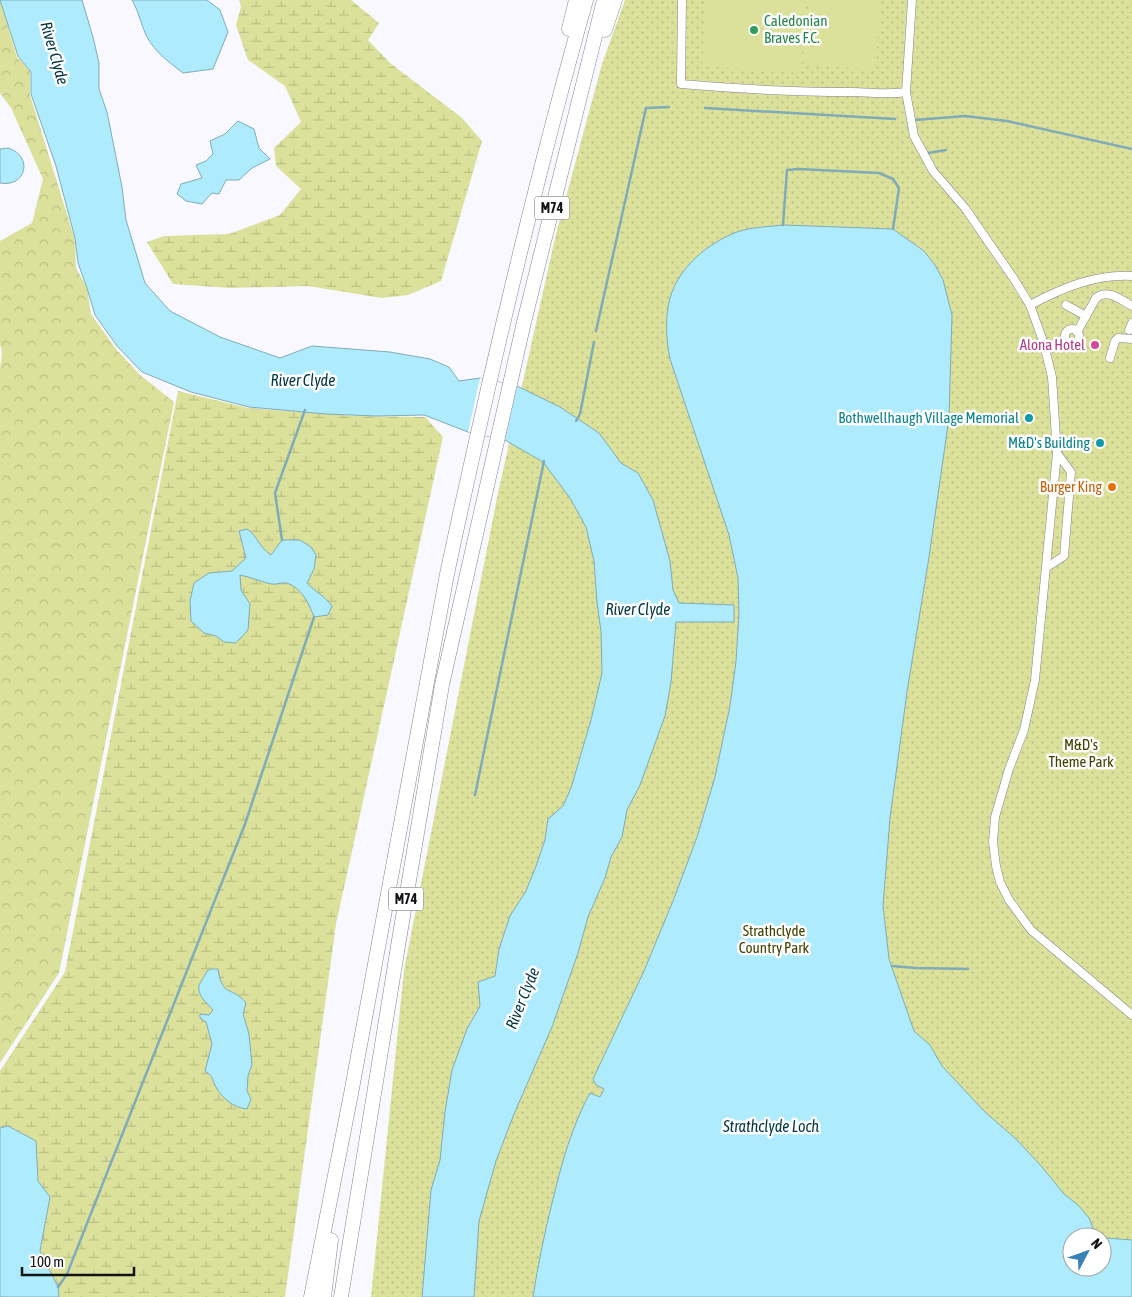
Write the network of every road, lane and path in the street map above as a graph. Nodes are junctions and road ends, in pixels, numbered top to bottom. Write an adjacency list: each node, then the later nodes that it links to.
1 (576, 0): 7 (highway)
2 (586, 0): 7 (highway, M74)
3 (604, 0): 9 (highway, M74)
4 (615, 0): 9 (highway)
5 (682, 0): 8 (street)
6 (912, 0): 8 (street)
7 (560, 92): 23 (highway, M74)
8 (906, 92): 11 (street)
9 (582, 94): 26 (highway, M74)
10 (1132, 276): 11 (street)
11 (1030, 305): 16 (street)
12 (1066, 305): 14 (street)
13 (1132, 306): 14 (street)
14 (1086, 316): 16 (street)
15 (1132, 339): 17 (street)
16 (1044, 348): 18 (street)
17 (1110, 358)
18 (1057, 453): 19 (street); 19 (street)
19 (1047, 567): 20 (street)
20 (1021, 917): 21 (street); 22 (street)
21 (1132, 1010)
22 (1132, 1016)
23 (342, 1140): 24 (highway); 25 (highway, M74)
24 (311, 1297)
25 (324, 1297)
26 (341, 1297)

